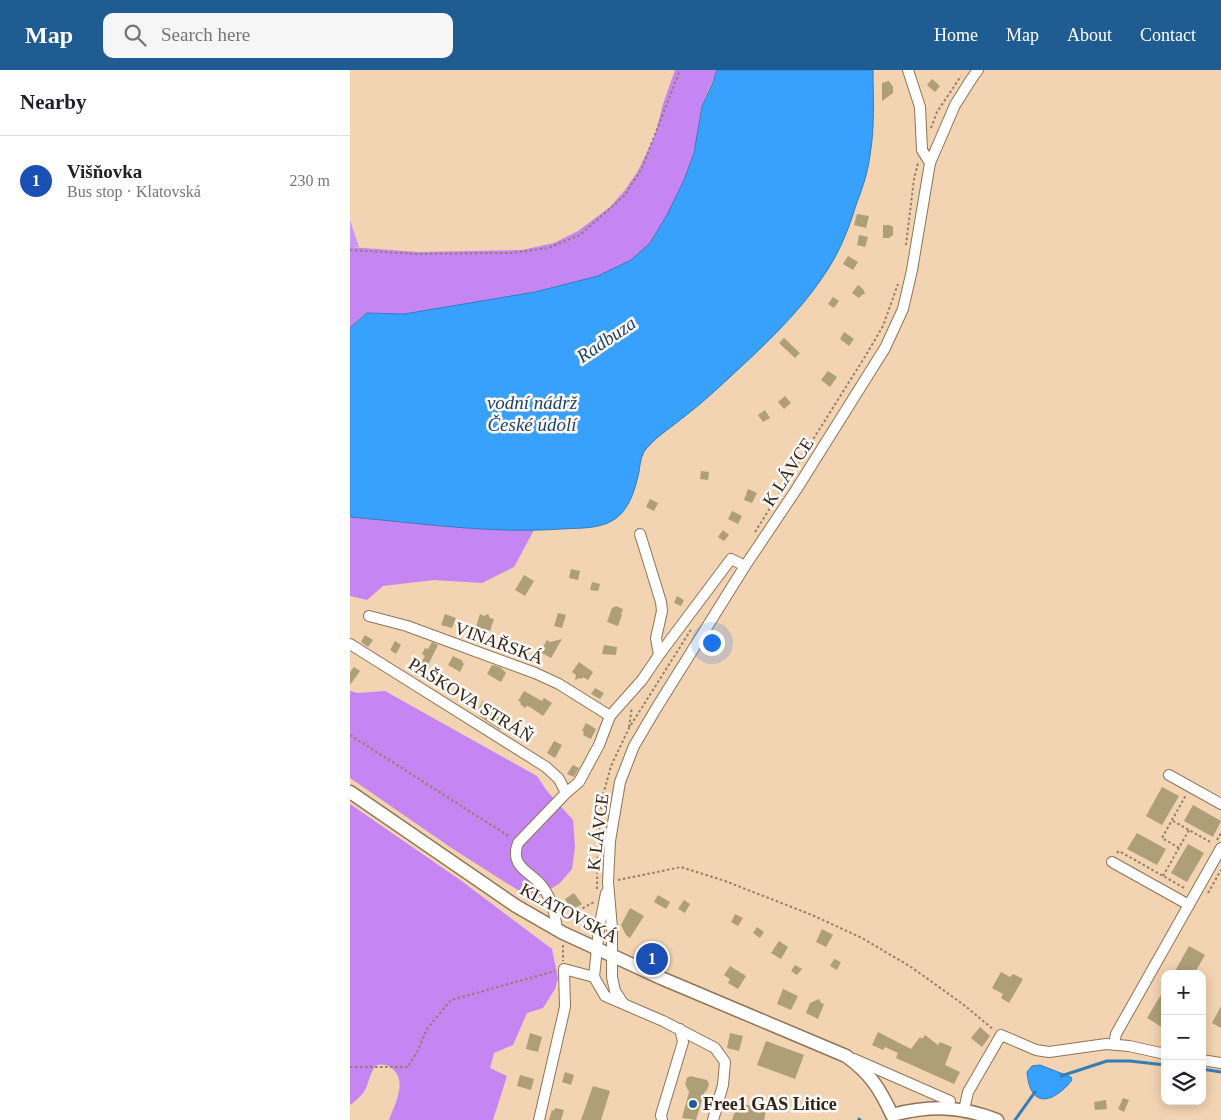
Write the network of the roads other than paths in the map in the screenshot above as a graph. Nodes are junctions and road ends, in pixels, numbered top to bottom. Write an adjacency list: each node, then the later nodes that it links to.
1 (908, 70): 3 (street)
2 (978, 70): 3 (street, K LÁVCE)
3 (930, 163): 5 (street, K LÁVCE)
4 (640, 534): 8 (street)
5 (745, 566): 8 (street); 16 (street, K LÁVCE)
6 (370, 616): 9 (street, VINAŘSKÁ)
7 (350, 644): 12 (street, PAŠKOVA STRÁŇ)
8 (659, 655): 9 (street)
9 (610, 716): 12 (street)
10 (1169, 775): 13 (street)
11 (350, 792): 18 (main road, KLATOVSKÁ)
12 (566, 792): 18 (street)
13 (1221, 804)
14 (1218, 846): 17 (street)
15 (1112, 862): 17 (street)
16 (608, 882): 19 (street, K LÁVCE); 20 (street, K LÁVCE)
17 (1189, 905): 24 (street)
18 (559, 929): 19 (main road, KLATOVSKÁ)
19 (598, 949): 20 (main road, KLATOVSKÁ); 21 (street, K LÁVCE)
20 (612, 956): 21 (street); 22 (street, K LÁVCE); 26 (main road, KLATOVSKÁ)
21 (594, 977): 22 (street); 32 (street)
22 (623, 1003): 23 (street)
23 (680, 1029): 33 (street); 34 (street)
24 (1114, 1044): 25 (street); 30 (street)
25 (1161, 1053)
26 (846, 1056): 29 (street, KLATOVSKÁ); 31 (main road, KLATOVSKÁ)
27 (1206, 1061): 28 (street)
28 (1221, 1063)
29 (950, 1101)
30 (964, 1110): 31 (main road, KLATOVSKÁ); 35 (main road, KLATOVSKÁ)
31 (888, 1118)
32 (539, 1120)
33 (662, 1120)
34 (713, 1120)
35 (997, 1120)

